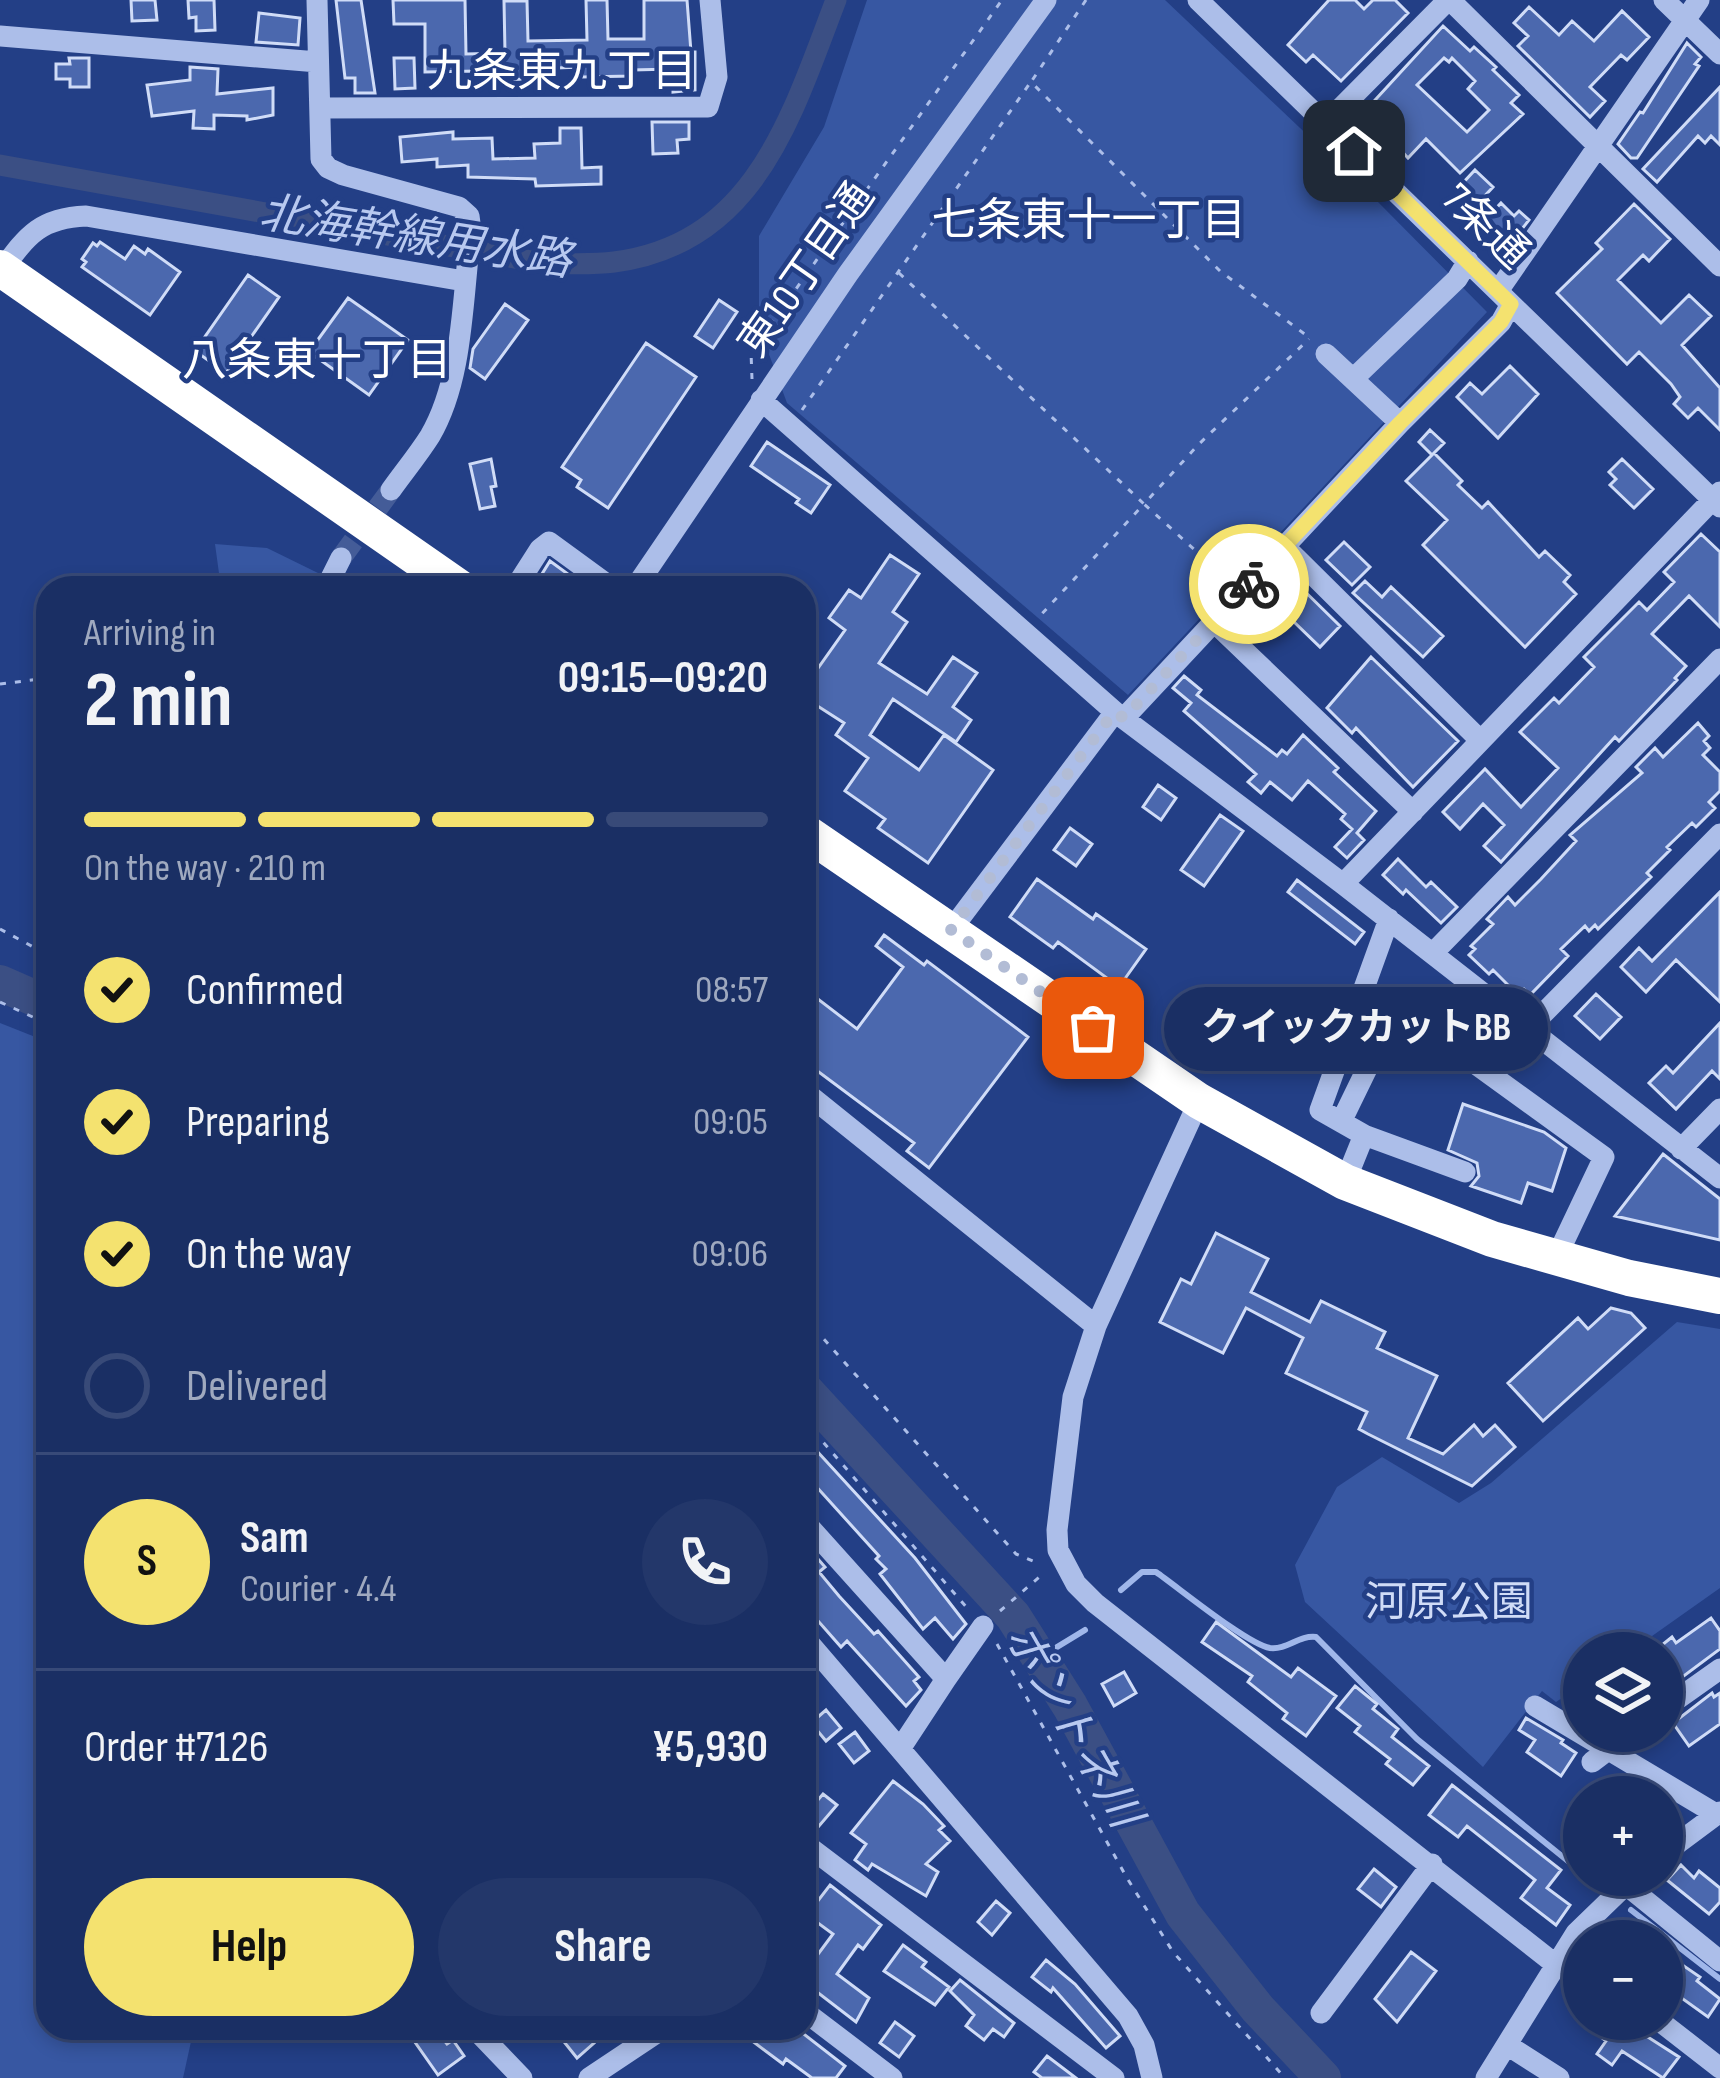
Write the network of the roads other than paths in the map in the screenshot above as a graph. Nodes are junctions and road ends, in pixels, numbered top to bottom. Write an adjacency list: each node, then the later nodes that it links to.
1 (316, 0): 11 (street)
2 (710, 0): 12 (street)
3 (1046, 0): 22 (street, 東10丁目通)
4 (1198, 0): 13 (street, 7条通)
5 (1449, 0): 13 (street); 14 (street)
6 (1664, 0): 8 (street)
7 (1699, 0): 8 (street)
8 (1683, 19): 10 (street); 14 (street)
9 (0, 36): 11 (street)
10 (1720, 54)
11 (318, 62): 12 (street)
12 (320, 108): 18 (street)
13 (1326, 123): 15 (street, 7条通)
14 (1597, 146): 16 (street); 19 (street)
15 (1468, 262): 19 (street, 7条通); 21 (street)
16 (1720, 266)
17 (1, 269): 18 (street); 29 (highway)
18 (465, 274): 24 (street)
19 (1504, 297): 23 (street); 25 (street, 7条通)
20 (1318, 346): 21 (street)
21 (1353, 379): 23 (street)
22 (760, 400): 32 (street, 東10丁目通); 35 (street)
23 (1400, 423): 26 (street)
24 (391, 490)
25 (1717, 500): 36 (street)
26 (1285, 547): 33 (street); 36 (street)
27 (341, 559): 28 (street)
28 (332, 576)
29 (443, 576)
30 (523, 576): 31 (street)
31 (596, 576)
32 (643, 576)
33 (1214, 622): 35 (street); 37 (street)
34 (1720, 658): 43 (street)
35 (1119, 715): 40 (street); 42 (street)
36 (1480, 740): 37 (street)
37 (1413, 812): 40 (street)
38 (1720, 834): 44 (street)
39 (816, 839): 42 (highway)
40 (1343, 884): 41 (street)
41 (1389, 919): 43 (street); 48 (street)
42 (951, 930): 46 (highway)
43 (1433, 953): 44 (street)
44 (1528, 1028): 50 (street)
45 (816, 1101): 56 (street)
46 (1199, 1101): 53 (highway); 56 (street)
47 (1720, 1109): 50 (street)
48 (1341, 1122): 49 (street); 54 (street)
49 (1364, 1135): 51 (street); 53 (street)
50 (1681, 1149): 52 (street)
51 (1465, 1172)
52 (1720, 1178)
53 (1345, 1182): 54 (highway)
54 (1556, 1258): 55 (highway)
55 (1720, 1296)
56 (1096, 1326): 70 (street)
57 (816, 1534): 61 (street)
58 (986, 1623): 61 (street)
59 (816, 1651): 64 (street)
60 (1720, 1670): 62 (street)
61 (946, 1679): 64 (street)
62 (1683, 1696)
63 (1535, 1706): 66 (street)
64 (900, 1749): 88 (street)
65 (1605, 1752): 66 (street)
66 (1600, 1756): 67 (street)
67 (1718, 1813): 68 (street)
68 (1683, 1839)
69 (816, 1859): 87 (street)
70 (1432, 1864): 74 (street); 77 (street)
71 (1613, 1896): 73 (street)
72 (1649, 1896): 75 (street)
73 (1590, 1920)
74 (1563, 1954)
75 (1720, 1961)
76 (1563, 1966): 82 (street)
77 (1322, 2013)
78 (816, 2020): 86 (street)
79 (1683, 2039): 83 (street)
80 (486, 2040): 84 (street)
81 (646, 2040): 85 (street)
82 (1507, 2045): 89 (street); 90 (street)
83 (1720, 2068)
84 (522, 2078)
85 (589, 2078)
86 (892, 2078)
87 (1114, 2078)
88 (1152, 2078)
89 (1486, 2078)
90 (1559, 2078)

